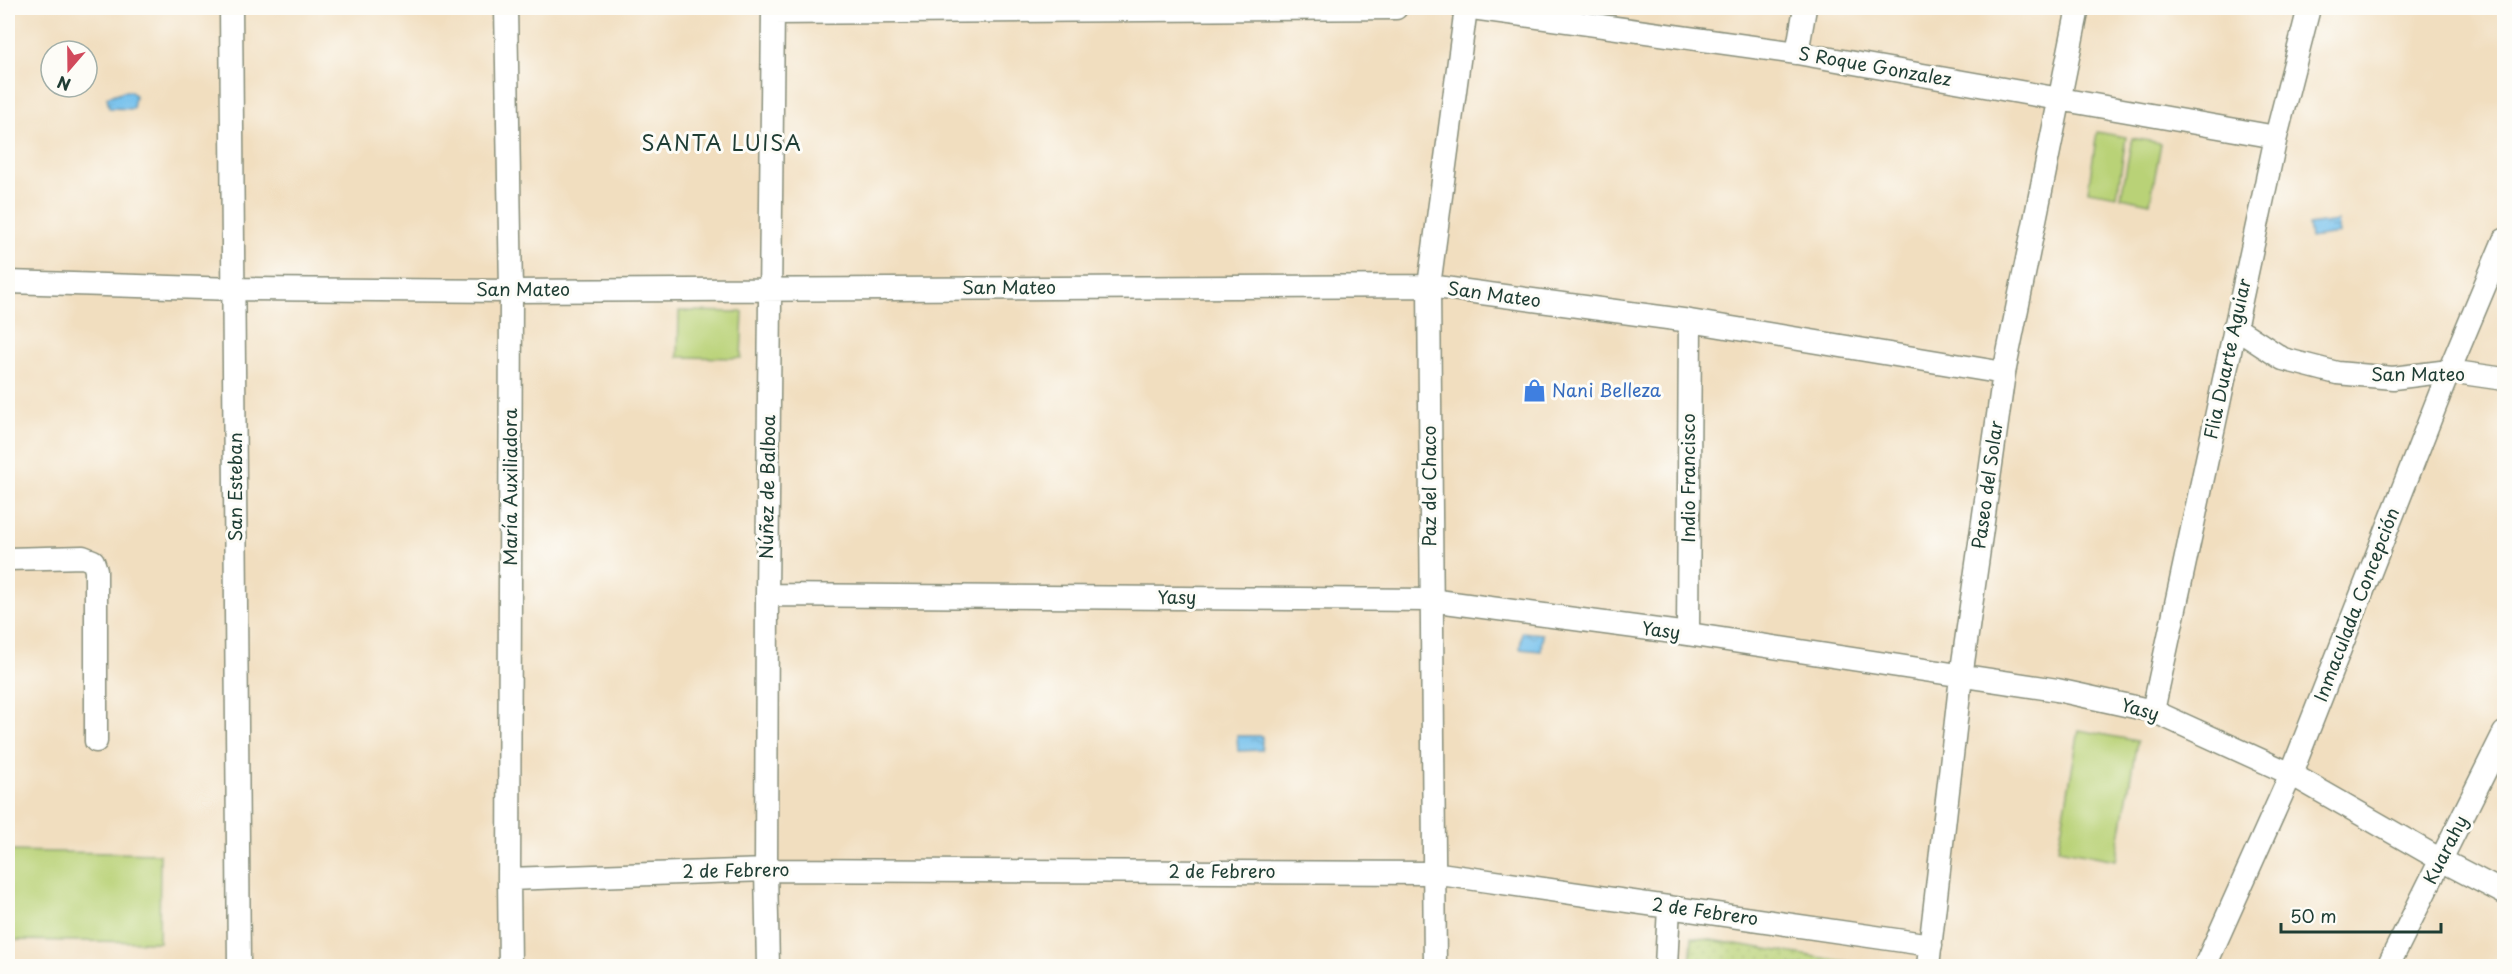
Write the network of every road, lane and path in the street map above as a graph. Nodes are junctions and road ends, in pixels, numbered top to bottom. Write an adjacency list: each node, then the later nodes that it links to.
1 (231, 8): 16 (street, San Esteban)
2 (506, 8): 18 (street, María Auxiliadora)
3 (1396, 8): 9 (street)
4 (1466, 8): 15 (street, Paz del Chaco)
5 (1472, 8): 10 (street, S Roque Gonzalez)
6 (1805, 8): 10 (street)
7 (2078, 8): 11 (street, Paseo del Solar)
8 (2309, 8): 12 (street, Flia Duarte Aguiar)
9 (773, 10): 17 (street, Núñez de Balboa)
10 (1797, 53): 11 (street, S Roque Gonzalez)
11 (2058, 99): 12 (street, S Roque Gonzalez); 22 (street, Paseo del Solar)
12 (2276, 137): 20 (street, Flia Duarte Aguiar)
13 (2505, 240): 21 (street, Inmaculada Concepción)
14 (8, 282): 16 (street, San Mateo)
15 (1428, 286): 17 (street, San Mateo); 19 (street, San Mateo); 26 (street, Paz del Chaco)
16 (235, 289): 18 (street, San Mateo); 40 (street, San Esteban)
17 (771, 289): 18 (street, San Mateo); 25 (street, Núñez de Balboa)
18 (511, 291): 36 (street, María Auxiliadora)
19 (1690, 321): 22 (street, San Mateo); 27 (street, Indio Francisco)
20 (2234, 327): 21 (street, San Mateo); 29 (street, Flia Duarte Aguiar)
21 (2449, 371): 23 (street, San Mateo); 32 (street, Inmaculada Concepción)
22 (2004, 373): 28 (street, Paseo del Solar)
23 (2505, 379)
24 (8, 559): 31 (street)
25 (767, 595): 26 (street, Yasy); 34 (street, Núñez de Balboa)
26 (1430, 600): 27 (street, Yasy); 35 (street, Paz del Chaco)
27 (1688, 634): 28 (street, Yasy)
28 (1961, 677): 29 (street, Yasy); 39 (street, Paseo del Solar)
29 (2153, 711): 32 (street, Yasy)
30 (2505, 733): 33 (street, Kuarahy)
31 (96, 741)
32 (2291, 774): 33 (street, Yasy); 45 (street, Inmaculada Concepción)
33 (2441, 860): 37 (street, Yasy); 46 (street, Kuarahy)
34 (766, 870): 35 (street, 2 de Febrero); 36 (street, 2 de Febrero); 42 (street, Núñez de Balboa)
35 (1433, 873): 38 (street, 2 de Febrero); 43 (street, Paz del Chaco)
36 (509, 879): 41 (street, María Auxiliadora)
37 (2505, 893)
38 (1669, 906): 39 (street, 2 de Febrero); 44 (street)
39 (1929, 956)
40 (239, 966)
41 (510, 966)
42 (768, 966)
43 (1435, 966)
44 (1666, 966)
45 (2205, 966)
46 (2388, 966)

